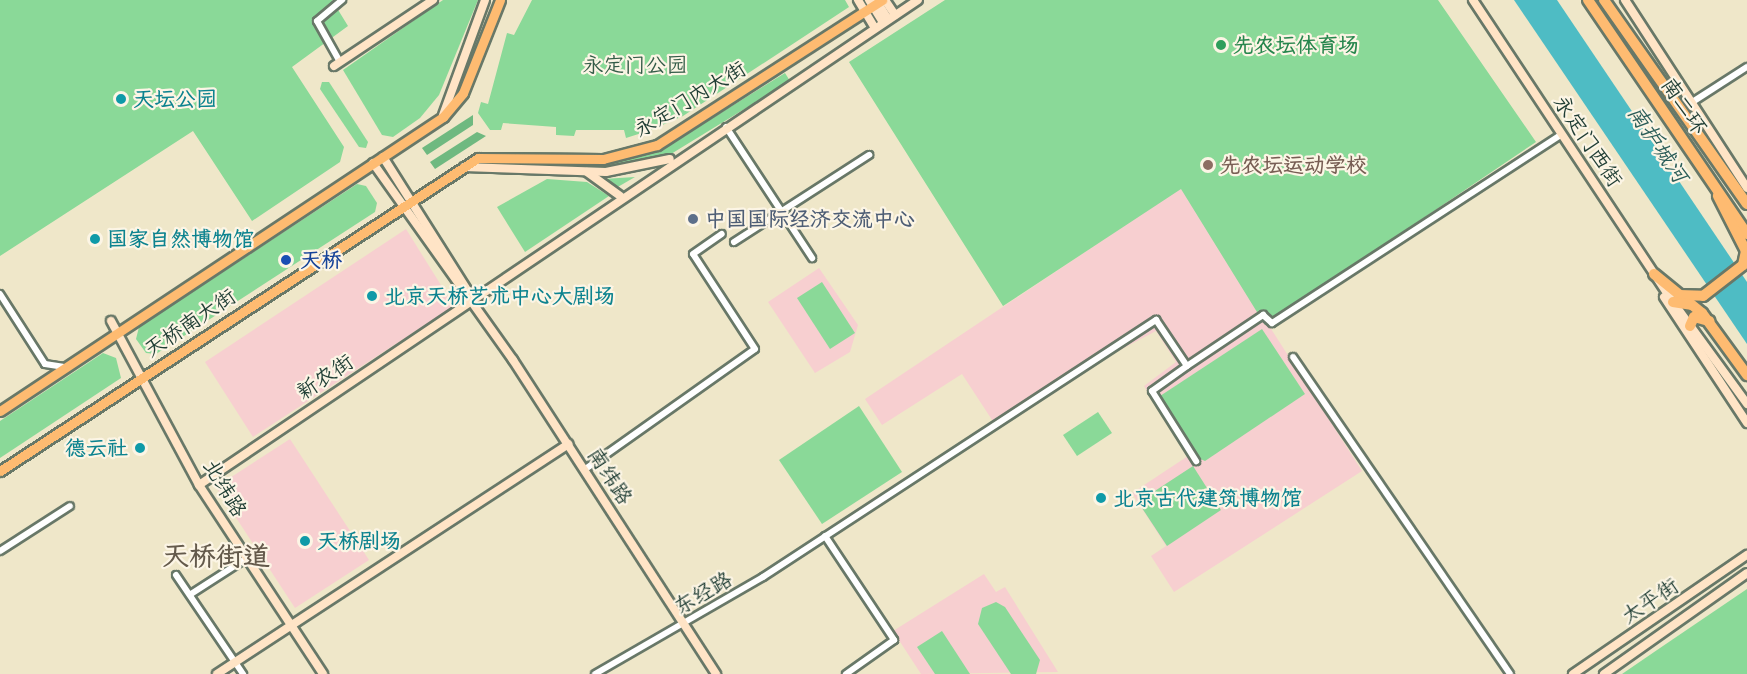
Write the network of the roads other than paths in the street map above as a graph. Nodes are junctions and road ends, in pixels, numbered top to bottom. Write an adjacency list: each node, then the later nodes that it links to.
1 (342, 0): 14 (street)
2 (433, 0): 14 (street)
3 (484, 0): 17 (street)
4 (500, 0): 17 (main road)
5 (858, 0): 10 (street)
6 (918, 0): 12 (street)
7 (1473, 0): 19 (street, 永定门西街)
8 (1588, 0): 26 (highway, 南二环)
9 (1625, 0): 16 (street)
10 (875, 3): 12 (street); 12 (street); 13 (street); 24 (main road, 永定门内大街)
11 (1607, 3): 30 (highway, 南二环)
12 (889, 19): 13 (street)
13 (875, 28): 18 (street)
14 (337, 64)
15 (1747, 67): 16 (street)
16 (1695, 101): 27 (street)
17 (443, 117): 22 (main road)
18 (726, 127): 20 (street); 32 (street)
19 (1562, 134): 38 (street, 永定门西街); 50 (street)
20 (690, 150): 25 (street); 28 (street, 永定门内大街)
21 (869, 155): 32 (street)
22 (383, 157): 23 (main road); 29 (street, 南纬路)
23 (373, 163): 31 (street, 南纬路); 47 (main road, 天桥南大街)
24 (464, 167): 25 (street); 29 (main road, 永定门内大街)
25 (587, 172): 28 (street)
26 (1716, 188): 34 (highway, 南二环); 37 (highway)
27 (1747, 188)
28 (620, 196): 40 (street, 永定门内大街)
29 (410, 200): 31 (main road, 永定门内大街); 40 (street, 南纬路)
30 (1747, 204)
31 (401, 206): 40 (street, 南纬路); 52 (main road, 天桥南大街)
32 (781, 210): 35 (street); 36 (street)
33 (722, 234): 58 (street)
34 (1747, 234)
35 (734, 242)
36 (812, 258)
37 (1745, 271): 42 (highway)
38 (1654, 274): 41 (highway); 55 (street, 永定门西街)
39 (0, 294): 49 (street)
40 (472, 299): 56 (street, 南纬路); 60 (street, 新农街)
41 (1676, 299): 42 (highway); 43 (highway); 46 (street)
42 (1706, 299): 43 (highway); 45 (highway)
43 (1691, 305): 45 (highway)
44 (111, 321): 47 (street, 北纬路)
45 (1709, 321): 46 (highway); 51 (highway)
46 (1690, 326): 53 (street)
47 (118, 331): 49 (main road, 天桥南大街); 52 (street, 北纬路)
48 (1293, 357): 78 (street)
49 (66, 366): 54 (main road, 天桥南大街)
50 (1187, 366): 57 (street); 62 (street, 东经路)
51 (1747, 375)
52 (144, 376): 59 (main road, 天桥南大街); 60 (street, 北纬路)
53 (1747, 404)
54 (0, 411)
55 (1747, 423)
56 (568, 444): 58 (street, 南纬路); 70 (street)
57 (1196, 461)
58 (584, 470): 69 (street, 南纬路)
59 (0, 471)
60 (199, 485): 65 (street, 北纬路)
61 (70, 506): 63 (street)
62 (825, 536): 69 (street, 东经路); 77 (street)
63 (0, 551)
64 (1747, 555): 79 (street, 太平街)
65 (247, 558): 68 (street); 70 (street, 北纬路)
66 (1747, 573): 80 (street, 太平街)
67 (176, 575): 68 (street)
68 (191, 594): 71 (street)
69 (684, 624): 75 (street, 东经路); 76 (street, 南纬路)
70 (291, 626): 71 (street); 74 (street, 北纬路)
71 (235, 663): 72 (street); 73 (street)
72 (218, 674)
73 (243, 674)
74 (323, 674)
75 (595, 674)
76 (716, 674)
77 (846, 674)
78 (1510, 674)
79 (1572, 674)
80 (1604, 674)

